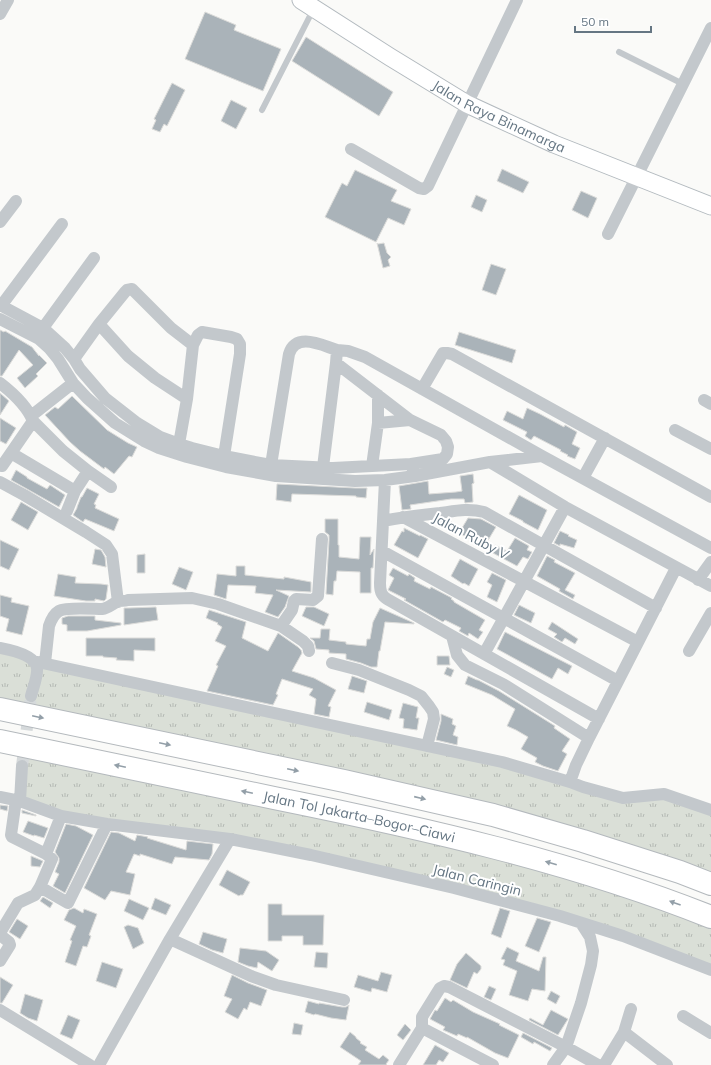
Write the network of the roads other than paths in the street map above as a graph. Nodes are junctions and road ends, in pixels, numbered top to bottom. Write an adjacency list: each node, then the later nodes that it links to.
1 (8, 0): 4 (street)
2 (516, 0): 8 (street)
3 (311, 3): 8 (street, Jalan Raya Binamarga); 9 (lane)
4 (0, 14)
5 (711, 28): 7 (street)
6 (619, 52): 7 (lane)
7 (683, 84): 11 (street)
8 (467, 104): 10 (street); 11 (street, Jalan Raya Binamarga)
9 (262, 110)
10 (351, 149)
11 (637, 177): 13 (street, Jalan Raya Binamarga); 16 (street)
12 (16, 201): 14 (street)
13 (711, 206)
14 (0, 222)
15 (62, 224): 18 (street)
16 (608, 234)
17 (94, 258): 21 (street)
18 (0, 306): 21 (street)
19 (0, 319): 27 (street)
20 (99, 324): 22 (street); 24 (street); 30 (street)
21 (43, 328): 24 (street)
22 (193, 345): 30 (street); 39 (street)
23 (337, 350): 25 (street); 28 (street); 43 (street)
24 (74, 359): 36 (street)
25 (336, 363): 29 (street); 46 (street)
26 (0, 383): 31 (street)
27 (72, 383): 31 (street); 50 (street)
28 (422, 389): 35 (street); 40 (street)
29 (378, 395): 32 (street); 33 (street)
30 (186, 399): 36 (street)
31 (32, 418): 38 (street); 47 (street)
32 (410, 420): 33 (street); 42 (street)
33 (378, 423): 45 (street)
34 (675, 430): 37 (street)
35 (605, 438): 49 (street); 54 (street)
36 (179, 444): 39 (street)
37 (711, 449)
38 (11, 453): 44 (street); 53 (street)
39 (224, 456): 43 (street)
40 (542, 456): 41 (street); 49 (street)
41 (490, 462): 48 (street); 55 (street)
42 (411, 464): 45 (street); 48 (street)
43 (271, 465): 46 (street)
44 (2, 466)
45 (372, 466): 46 (street)
46 (323, 467)
47 (88, 472): 52 (street); 53 (street)
48 (415, 476): 50 (street)
49 (583, 478): 61 (street)
50 (385, 480): 58 (street)
51 (0, 482): 68 (street)
52 (111, 487)
53 (76, 491): 56 (street)
54 (711, 497)
55 (565, 507): 60 (street); 64 (street)
56 (66, 511)
57 (403, 517): 58 (street); 60 (street); 66 (street, Jalan Ruby V)
58 (384, 521): 62 (street)
59 (322, 539): 72 (street)
60 (544, 545): 66 (street); 69 (street)
61 (711, 548)
62 (382, 551): 71 (street); 73 (street)
63 (711, 562): 65 (street)
64 (676, 568): 65 (street); 69 (street)
65 (698, 580): 67 (street)
66 (524, 582): 71 (street); 74 (street, Jalan Ruby V)
67 (711, 586)
68 (118, 602): 72 (street); 80 (street)
69 (656, 608): 74 (street)
70 (711, 613): 77 (street)
71 (503, 618): 78 (street); 82 (street)
72 (281, 626): 76 (street)
73 (452, 636): 78 (street); 86 (street)
74 (638, 642): 82 (street)
75 (0, 648): 79 (street)
76 (309, 651)
77 (689, 651)
78 (484, 654): 85 (street)
79 (33, 661): 80 (street); 83 (street)
80 (45, 663): 88 (street)
81 (332, 663): 88 (street)
82 (618, 681): 85 (street)
83 (32, 696)
84 (0, 709): 98 (highway, one-way to 98)
85 (599, 719): 86 (street)
86 (589, 738): 90 (street)
87 (0, 741): 100 (highway, Jalan Tol Jakarta–Bogor–Ciawi, one-way to 87)
88 (428, 746): 90 (street)
89 (22, 766): 92 (street)
90 (570, 782): 93 (street)
91 (0, 797): 92 (street, Jalan Caringin)
92 (18, 800): 94 (street, Jalan Caringin); 97 (street)
93 (711, 810)
94 (61, 816): 95 (street, Jalan Caringin); 97 (street)
95 (107, 824): 96 (street, Jalan Caringin); 99 (street)
96 (230, 840): 101 (street, Jalan Caringin); 103 (street)
97 (46, 854): 99 (street)
98 (711, 884)
99 (40, 887): 102 (street)
100 (711, 917)
101 (581, 923): 105 (street, Jalan Caringin); 113 (street)
102 (0, 934): 104 (street)
103 (170, 939): 106 (street); 116 (street)
104 (0, 961)
105 (711, 970)
106 (344, 1000)
107 (631, 1009): 111 (street)
108 (0, 1010): 115 (street)
109 (683, 1016): 112 (street)
110 (422, 1028): 113 (street); 114 (street); 117 (street)
111 (624, 1032): 120 (street); 121 (street)
112 (711, 1033)
113 (566, 1047): 118 (street); 119 (street)
114 (488, 1064)
115 (90, 1065)
116 (100, 1065)
117 (399, 1065)
118 (553, 1065)
119 (598, 1065)
120 (604, 1065)
121 (667, 1065)

